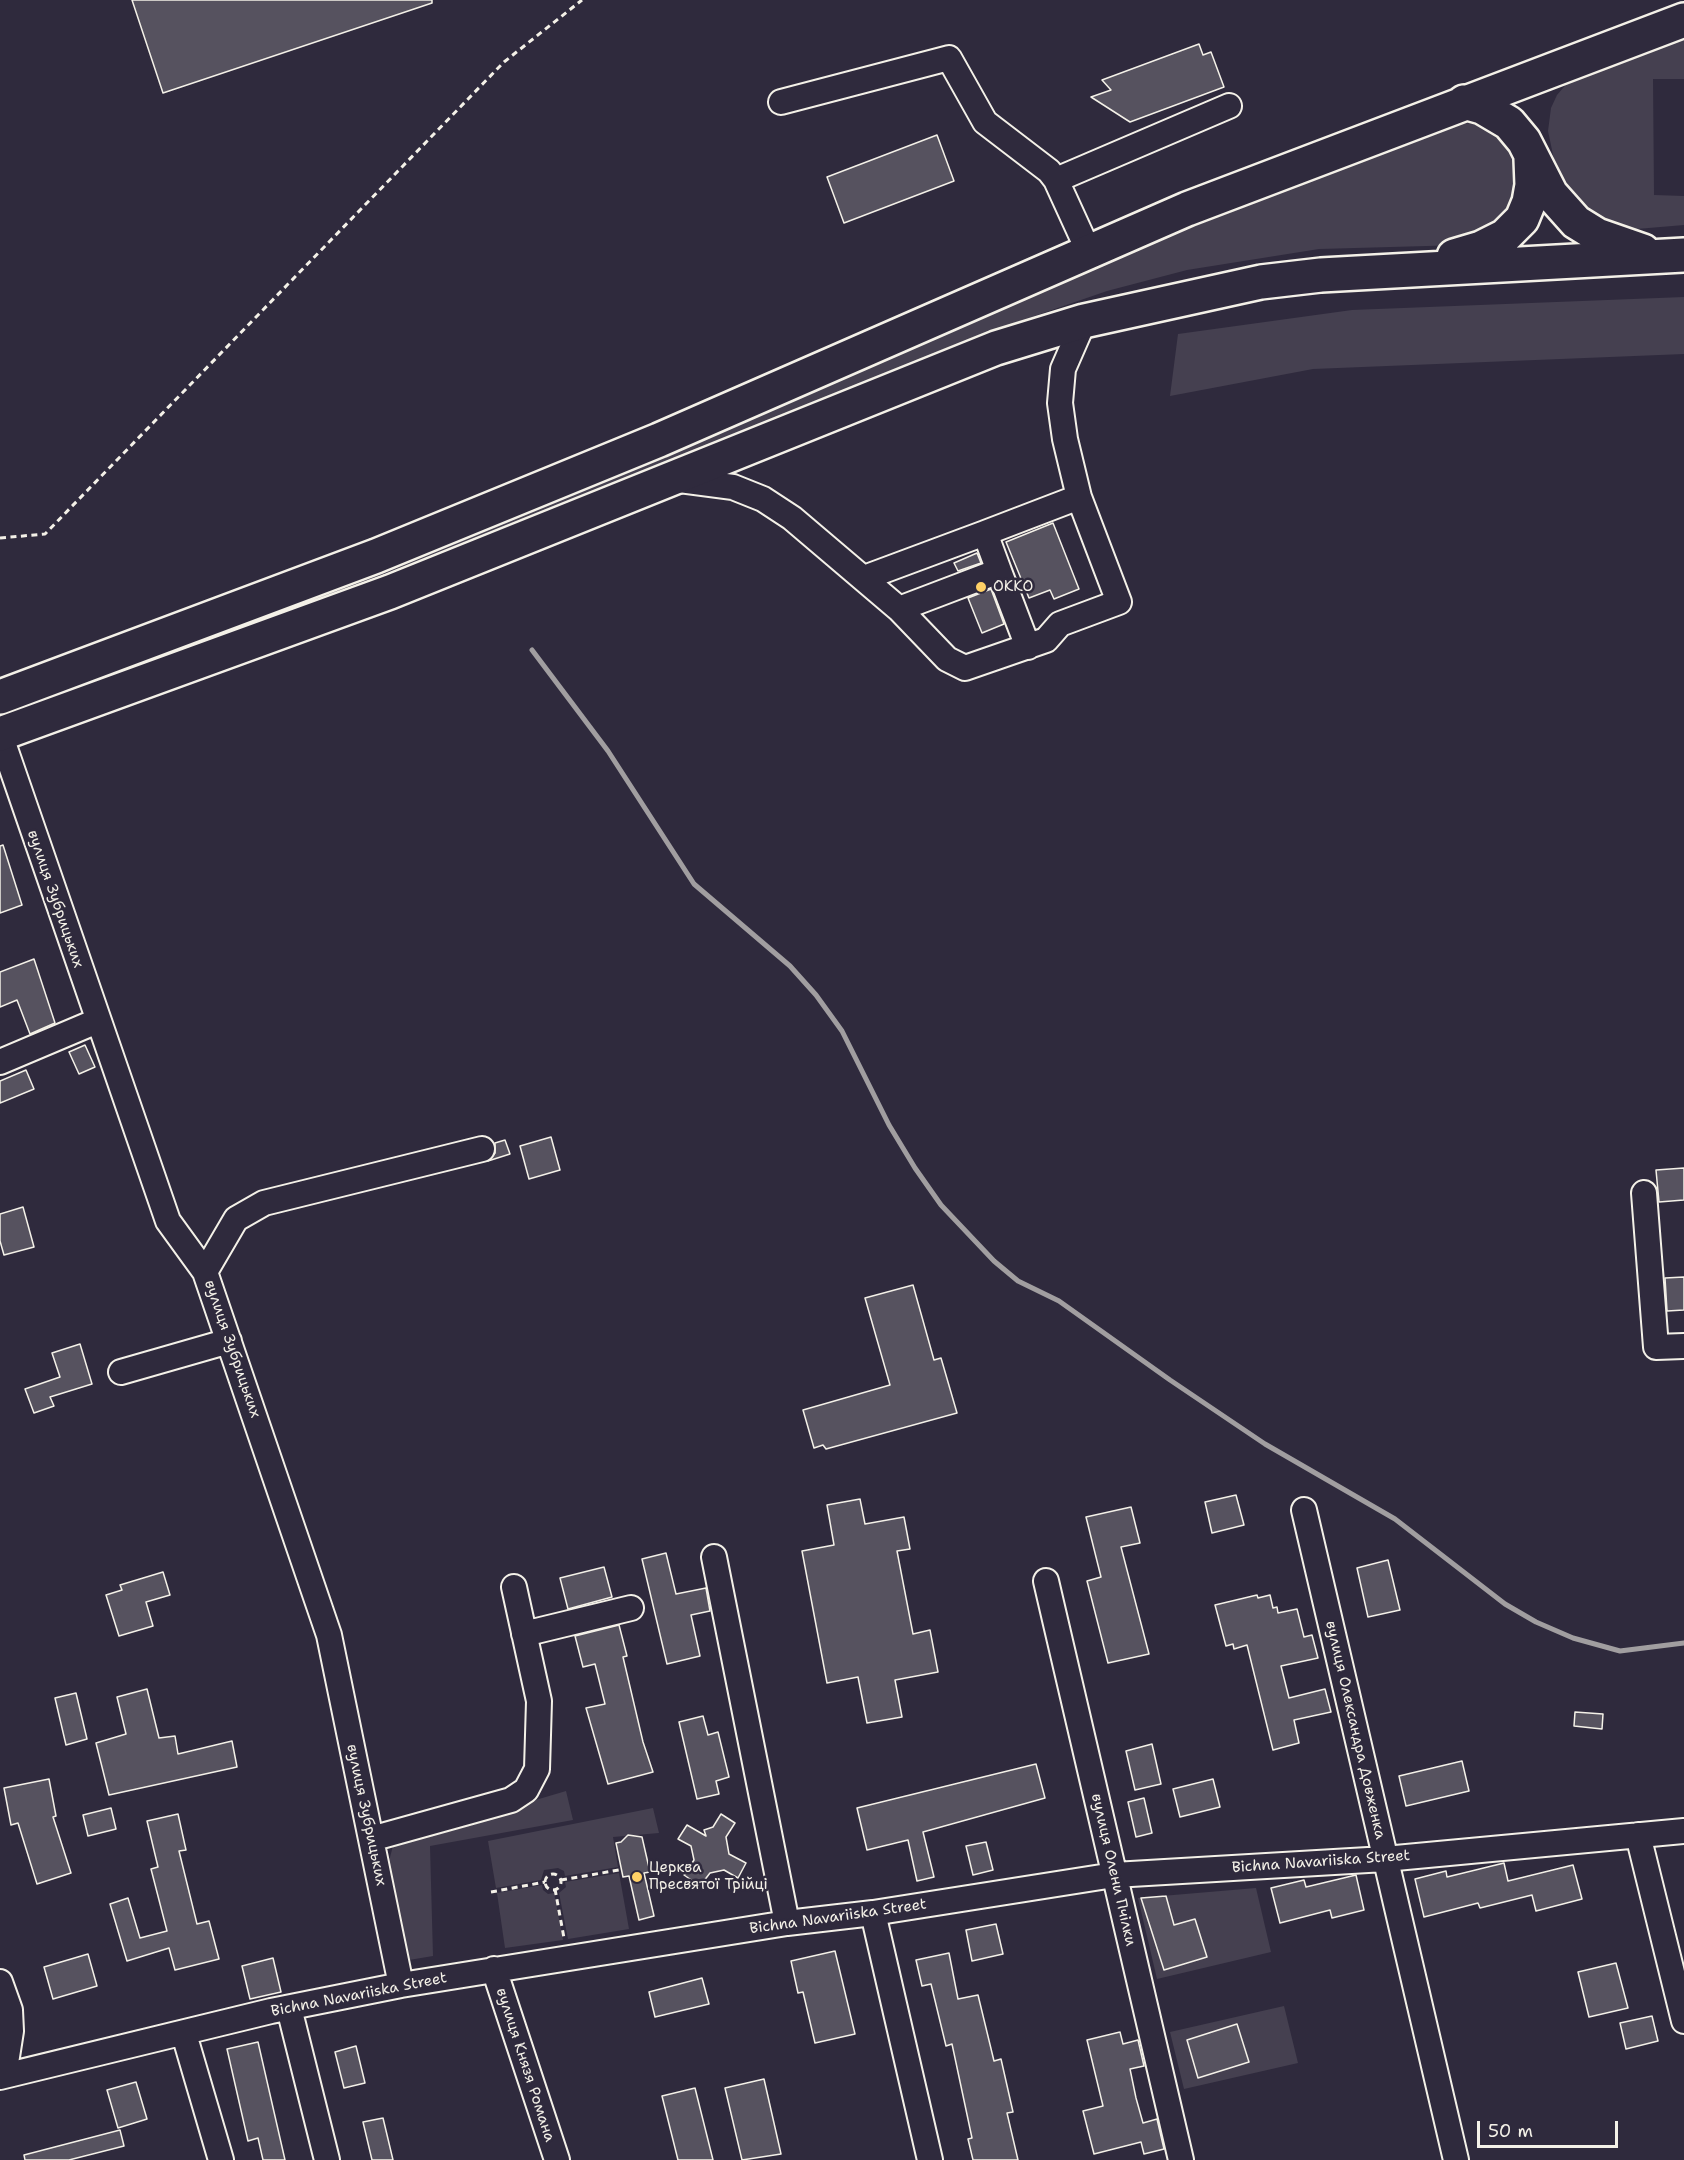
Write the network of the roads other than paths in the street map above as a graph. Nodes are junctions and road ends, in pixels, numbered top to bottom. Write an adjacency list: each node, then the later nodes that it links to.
1 (1684, 20): 3 (highway)
2 (781, 102): 6 (street)
3 (1464, 102): 5 (highway); 7 (highway)
4 (1229, 106): 6 (street)
5 (1531, 156): 8 (highway); 9 (highway)
6 (1056, 180): 7 (street)
7 (1088, 250): 18 (highway)
8 (1670, 255): 9 (highway)
9 (1415, 268): 10 (highway)
10 (1084, 321): 11 (highway); 12 (street)
11 (672, 480): 15 (street); 19 (highway)
12 (1079, 497): 13 (street); 17 (street)
13 (985, 533): 14 (street); 15 (street)
14 (999, 571): 16 (street); 17 (street)
15 (864, 578): 16 (street)
16 (899, 609): 17 (street)
17 (1028, 647)
18 (0, 697)
19 (0, 734): 20 (street, вулиця Зубрицьких)
20 (9, 798): 21 (street, вулиця Зубрицьких)
21 (98, 1021): 22 (street); 25 (street, вулиця Зубрицьких)
22 (0, 1062)
23 (482, 1149): 25 (street)
24 (1644, 1193): 27 (street)
25 (205, 1272): 26 (street, вулиця Зубрицьких)
26 (229, 1341): 28 (street); 37 (street, вулиця Зубрицьких)
27 (1684, 1346)
28 (121, 1372)
29 (1304, 1510): 38 (street, вулиця Олександра Довженка)
30 (714, 1557): 41 (street)
31 (1046, 1581): 39 (street, вулиця Олени Пчілки)
32 (514, 1587): 34 (street)
33 (631, 1608): 34 (street)
34 (524, 1634): 37 (street)
35 (1684, 1831): 36 (street, Bichna Navariiska Street)
36 (1638, 1835): 38 (street, Bichna Navariiska Street); 46 (street)
37 (371, 1839): 44 (street, вулиця Зубрицьких)
38 (1385, 1859): 39 (street, Bichna Navariiska Street); 54 (street, вулиця Олександра Довженка)
39 (1114, 1875): 40 (street, Bichna Navariiska Street); 53 (street, вулиця Олени Пчілки)
40 (873, 1913): 41 (street, Bichna Navariiska Street); 52 (street)
41 (787, 1923): 42 (street, Bichna Navariiska Street)
42 (494, 1969): 44 (street, Bichna Navariiska Street); 51 (street, вулиця Князя Романа)
43 (0, 1982): 48 (street, Bichna Navariiska Street)
44 (401, 1985): 45 (street, Bichna Navariiska Street)
45 (289, 2008): 47 (street, Bichna Navariiska Street); 50 (street)
46 (1684, 2021)
47 (184, 2034): 48 (street, Bichna Navariiska Street); 49 (street)
48 (2, 2077)
49 (221, 2160)
50 (327, 2160)
51 (557, 2160)
52 (930, 2160)
53 (1181, 2160)
54 (1456, 2160)

